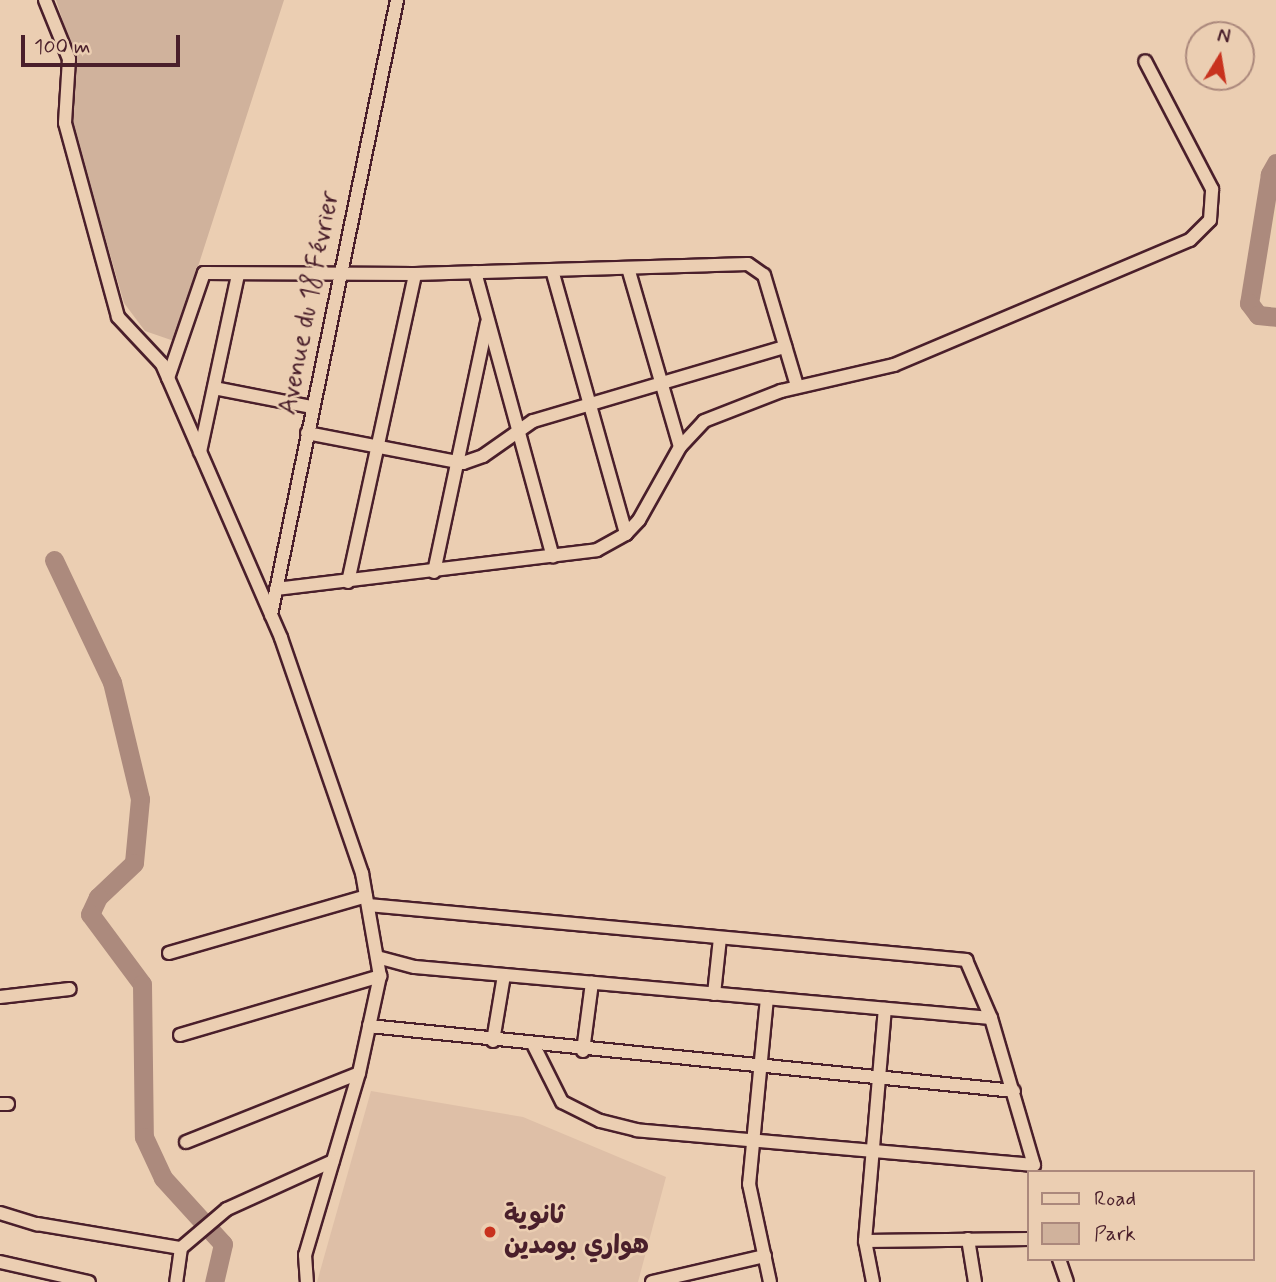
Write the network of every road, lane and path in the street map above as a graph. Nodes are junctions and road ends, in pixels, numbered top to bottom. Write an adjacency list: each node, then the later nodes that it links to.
1 (45, 0): 12 (street)
2 (397, 0): 9 (street, Avenue du 18 Février)
3 (1145, 61): 14 (street)
4 (628, 268): 5 (street); 11 (street); 13 (street)
5 (552, 270): 6 (street); 16 (street)
6 (475, 272): 8 (street); 10 (street)
7 (238, 274): 9 (street); 12 (street); 15 (street)
8 (415, 274): 9 (street); 20 (street)
9 (337, 275): 17 (street, Avenue du 18 Février)
10 (488, 319): 18 (street); 23 (street)
11 (785, 348): 13 (street); 14 (street)
12 (168, 378): 22 (street)
13 (661, 383): 16 (street); 21 (street)
14 (797, 386): 21 (street)
15 (214, 388): 17 (street); 22 (street)
16 (589, 404): 18 (street); 24 (street)
17 (312, 407): 19 (street, Avenue du 18 Février)
18 (518, 429): 23 (street); 25 (street)
19 (307, 433): 20 (street); 28 (street, Avenue du 18 Février)
20 (377, 447): 23 (street); 27 (street)
21 (680, 447): 24 (street)
22 (200, 452): 29 (street)
23 (457, 463): 26 (street)
24 (626, 534): 25 (street)
25 (553, 557): 26 (street)
26 (434, 572): 27 (street)
27 (348, 582): 28 (street)
28 (276, 589): 29 (street, Avenue du 18 Février)
29 (271, 615): 30 (street)
30 (367, 901): 31 (street); 32 (street); 33 (street)
31 (720, 937): 38 (street); 42 (street)
32 (169, 954)
33 (377, 957): 34 (street); 35 (street)
34 (504, 975): 36 (street); 45 (street)
35 (380, 976): 43 (street); 44 (street)
36 (592, 983): 38 (street); 47 (street)
37 (70, 989): 39 (street)
38 (714, 994): 40 (street)
39 (0, 997)
40 (767, 998): 41 (street); 48 (street)
41 (885, 1009): 42 (street); 50 (street)
42 (990, 1018): 51 (street)
43 (369, 1026): 45 (street); 49 (street)
44 (180, 1035)
45 (493, 1041): 46 (street)
46 (534, 1046): 47 (street); 53 (street)
47 (583, 1051): 48 (street)
48 (762, 1068): 50 (street); 53 (street)
49 (359, 1073): 52 (street); 55 (street)
50 (878, 1079): 51 (street); 54 (street)
51 (1014, 1091): 56 (street)
52 (186, 1142)
53 (753, 1142): 54 (street); 62 (street)
54 (872, 1153): 56 (street); 60 (street)
55 (333, 1161): 61 (street); 67 (street)
56 (1035, 1168)
57 (0, 1213): 61 (street)
58 (1028, 1239): 59 (street)
59 (968, 1240): 60 (street); 71 (street)
60 (865, 1241): 70 (street)
61 (181, 1248): 66 (street)
62 (765, 1256): 68 (street); 69 (street)
63 (1060, 1261): 72 (street)
64 (0, 1262): 65 (street)
65 (89, 1282)
66 (176, 1282)
67 (307, 1282)
68 (652, 1282)
69 (770, 1282)
70 (873, 1282)
71 (975, 1282)
72 (1067, 1282)

